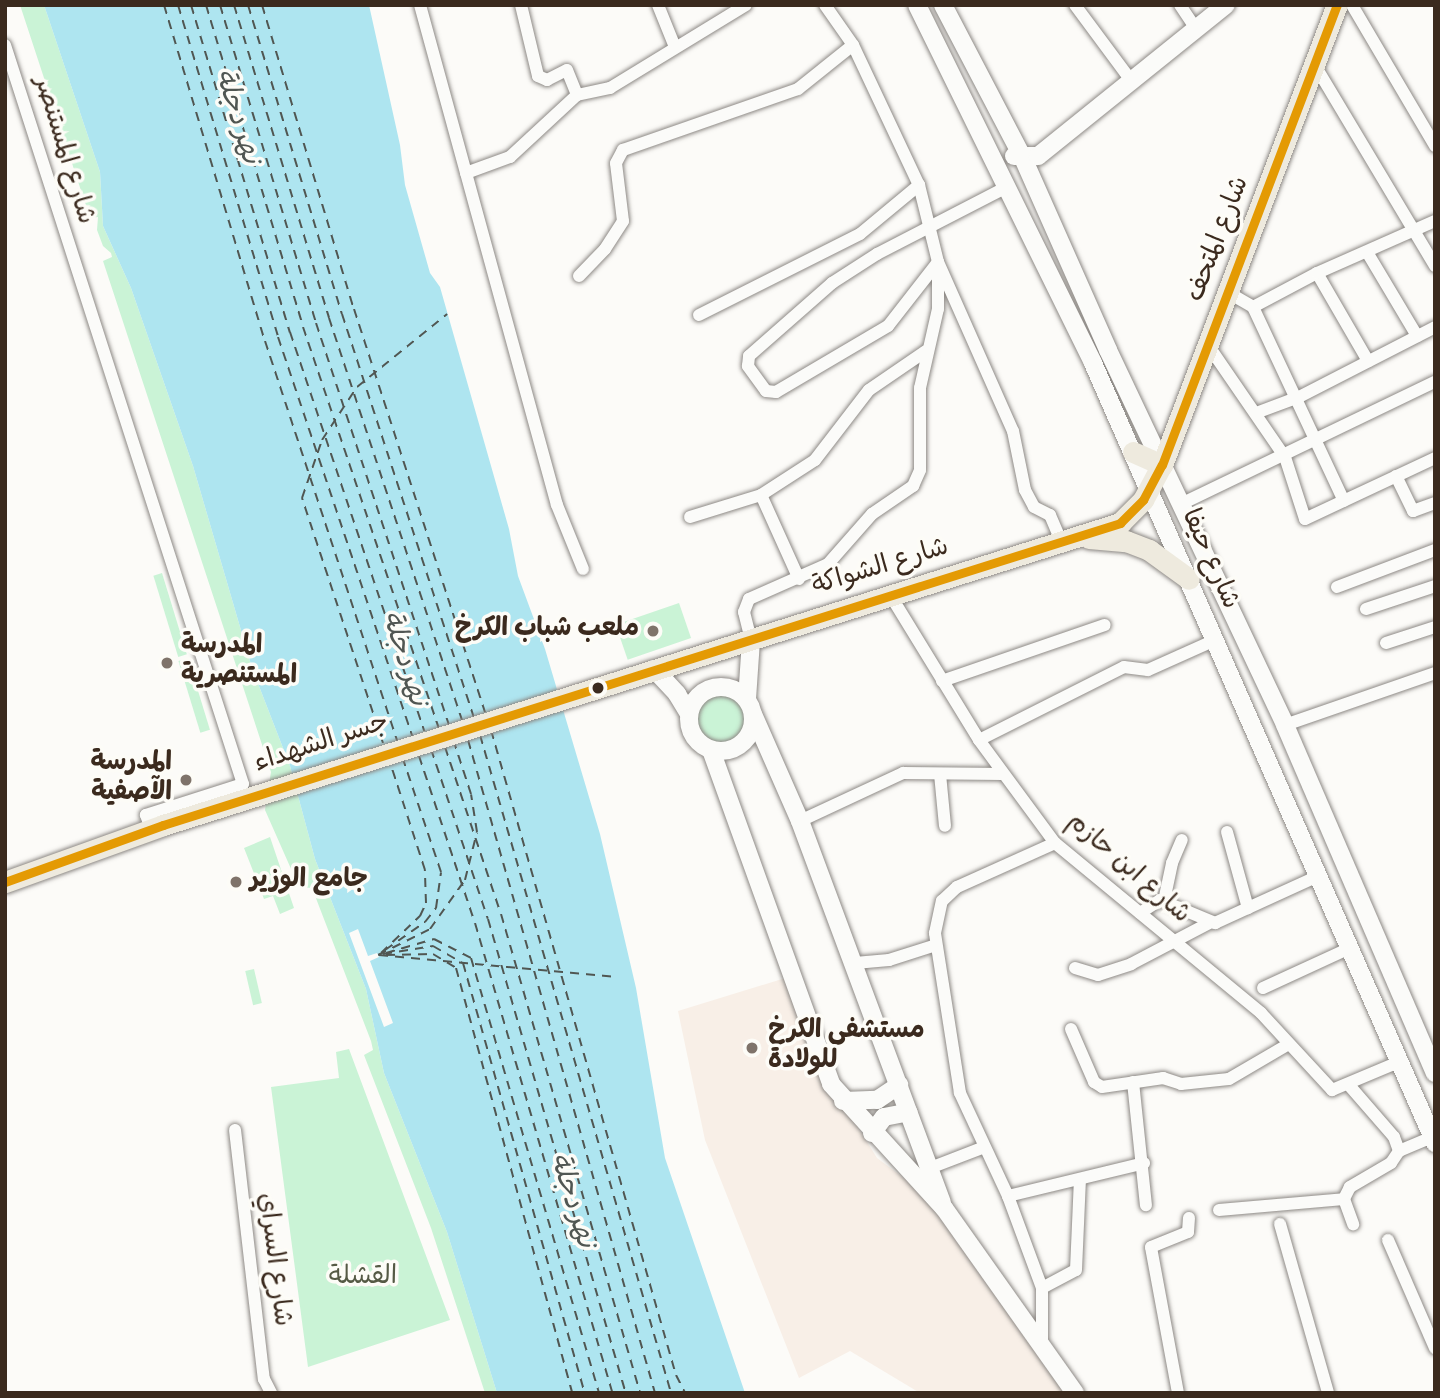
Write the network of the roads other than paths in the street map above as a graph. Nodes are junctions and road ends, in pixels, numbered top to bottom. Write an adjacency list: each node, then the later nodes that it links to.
1 (420, 5): 24 (street)
2 (521, 5): 19 (street)
3 (657, 5): 16 (street)
4 (746, 5): 16 (street)
5 (825, 5): 15 (street)
6 (917, 5): 20 (main road, شارع حيفا)
7 (943, 5): 23 (main road, شارع حيفا)
8 (1075, 5): 18 (street)
9 (1180, 5): 13 (street)
10 (1226, 5): 13 (main road)
11 (1337, 5): 17 (main road, شارع المتحف)
12 (1352, 5): 22 (street)
13 (1196, 29): 18 (main road)
14 (5, 45): 87 (street, شارع المستنصر)
15 (853, 45): 26 (street); 36 (street)
16 (675, 47): 19 (street)
17 (1316, 67): 31 (street); 37 (main road, شارع المتحف)
18 (1130, 79): 21 (main road)
19 (577, 95): 24 (street)
20 (982, 132): 23 (main road); 27 (main road, شارع حيفا)
21 (1061, 138): 23 (main road); 25 (main road)
22 (1435, 146)
23 (1023, 158): 25 (main road, شارع حيفا)
24 (466, 173): 62 (street)
25 (1034, 183): 28 (main road); 52 (main road, شارع حيفا)
26 (919, 185): 30 (street); 39 (street)
27 (1009, 186): 28 (main road, شارع حيفا); 30 (street)
28 (1021, 211): 49 (main road, شارع حيفا)
29 (1435, 221): 31 (street)
30 (931, 226): 33 (street); 33 (street)
31 (1413, 233): 32 (street); 34 (street)
32 (1367, 251): 35 (street); 41 (street)
33 (938, 262): 43 (street); 60 (street)
34 (1435, 265)
35 (1317, 273): 38 (street); 44 (street)
36 (579, 276)
37 (1229, 293): 38 (street); 42 (main road, شارع المتحف)
38 (1253, 307): 46 (street)
39 (699, 315)
40 (1435, 327): 41 (street)
41 (1416, 336): 44 (street)
42 (1210, 348): 47 (street); 52 (main road, شارع المتحف)
43 (926, 351): 54 (street); 63 (street)
44 (1368, 361): 46 (street)
45 (1435, 382): 48 (street)
46 (1298, 397): 47 (street); 48 (street)
47 (1256, 413): 50 (street)
48 (1316, 440): 50 (street); 57 (street)
49 (1133, 452): 52 (main road); 55 (main road, شارع حيفا)
50 (1285, 457): 56 (street); 57 (street)
51 (1435, 458): 53 (street)
52 (1163, 465): 55 (main road, شارع المتحف); 56 (main road, شارع حيفا)
53 (1396, 476): 57 (street); 58 (street)
54 (761, 495): 59 (street); 63 (street)
55 (1151, 496): 56 (main road); 60 (main road, شارع الشواكة); 64 (main road, شارع حيفا)
56 (1178, 497): 80 (main road, شارع حيفا)
57 (1344, 501)
58 (1435, 503)
59 (690, 517)
60 (1069, 541): 64 (main road); 67 (main road, شارع الشواكة)
61 (1435, 550): 66 (street)
62 (583, 569)
63 (799, 579): 71 (street)
64 (1189, 579): 72 (main road, شارع حيفا)
65 (1435, 586): 68 (street)
66 (1337, 587)
67 (890, 593): 71 (main road, شارع الشواكة); 77 (street, شارع ابن حازم)
68 (1366, 609)
69 (1105, 625): 77 (street)
70 (1435, 627): 73 (street)
71 (751, 640): 74 (main road, شارع الشواكة); 78 (main road)
72 (1215, 640): 81 (street); 91 (main road, شارع حيفا)
73 (1386, 643)
74 (654, 669): 76 (main road, شارع الشواكة); 79 (main road)
75 (1435, 673): 80 (street)
76 (618, 680): 87 (main road, جسر الشهداء)
77 (942, 681): 81 (street, شارع ابن حازم)
78 (750, 706): 79 (main road); 82 (main road); 85 (main road)
79 (688, 714): 82 (main road)
80 (1285, 725): 106 (main road, شارع حيفا)
81 (979, 740): 84 (street, شارع ابن حازم)
82 (711, 750): 110 (main road)
83 (940, 774): 84 (street); 85 (street); 86 (street)
84 (1003, 774): 90 (street, شارع ابن حازم)
85 (800, 821): 100 (main road)
86 (945, 826)
87 (157, 827): 92 (main road, جسر الشهداء)
88 (1227, 832): 94 (street)
89 (1182, 840): 93 (street)
90 (1055, 843): 95 (street, شارع ابن حازم); 98 (street)
91 (1318, 876): 94 (street); 99 (main road, شارع حيفا)
92 (5, 882)
93 (1164, 901): 95 (street); 96 (street)
94 (1248, 908): 96 (street)
95 (1140, 912): 97 (street, شارع ابن حازم)
96 (1209, 923): 97 (street)
97 (1174, 939): 101 (street); 104 (street, شارع ابن حازم)
98 (936, 945): 100 (street); 115 (street)
99 (1350, 948): 102 (street); 105 (main road, شارع حيفا)
100 (855, 963): 109 (main road)
101 (1076, 968)
102 (1263, 988)
103 (1071, 1029): 107 (street)
104 (1289, 1044): 107 (street); 108 (street, شارع ابن حازم)
105 (1399, 1062): 108 (street); 114 (main road, شارع حيفا)
106 (1435, 1073)
107 (1133, 1082): 117 (street)
108 (1348, 1084): 116 (street)
109 (899, 1085): 110 (main road); 111 (main road)
110 (843, 1101): 113 (main road)
111 (909, 1112): 113 (main road); 118 (main road)
112 (235, 1130): 132 (street, شارع السراي)
113 (872, 1133): 123 (main road)
114 (1434, 1140): 116 (street)
115 (982, 1148): 118 (street); 120 (street)
116 (1399, 1151): 121 (street)
117 (1144, 1163): 119 (street); 122 (street)
118 (930, 1168): 123 (main road)
119 (1080, 1180): 120 (street); 129 (street)
120 (1008, 1196): 129 (street)
121 (1344, 1199): 124 (street); 127 (street)
122 (1146, 1205)
123 (944, 1208): 130 (main road)
124 (1219, 1210)
125 (1189, 1219): 134 (street)
126 (1280, 1224): 135 (street)
127 (1353, 1224)
128 (1388, 1240): 131 (street)
129 (1042, 1288): 130 (street)
130 (1042, 1348): 133 (main road)
131 (1435, 1348)
132 (271, 1393)
133 (1075, 1393)
134 (1178, 1393)
135 (1328, 1393)

